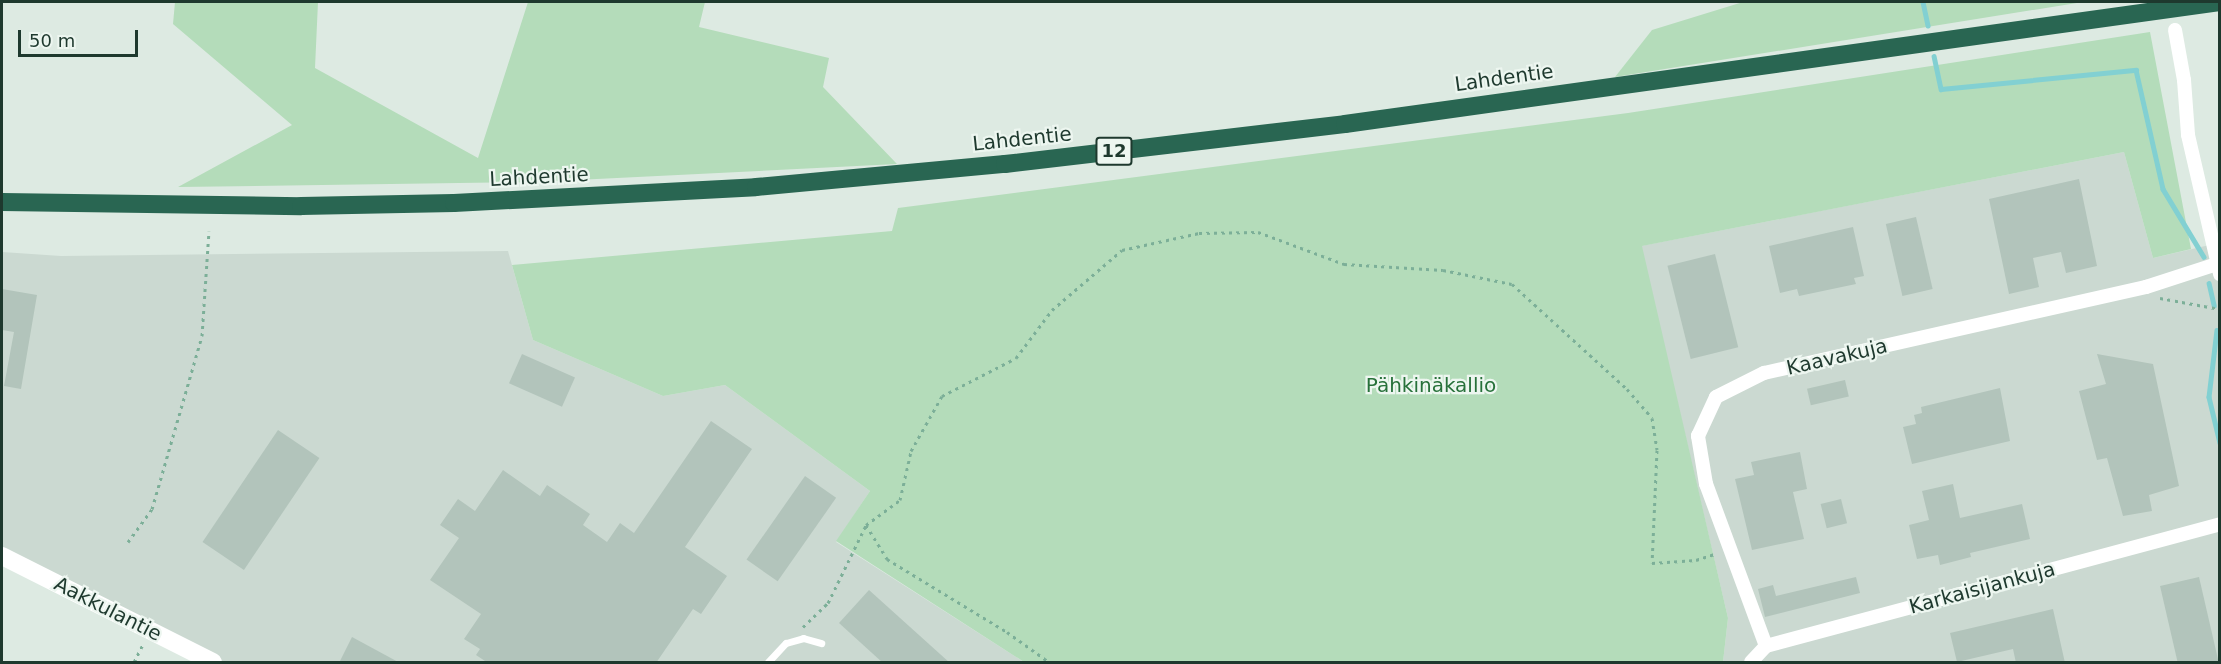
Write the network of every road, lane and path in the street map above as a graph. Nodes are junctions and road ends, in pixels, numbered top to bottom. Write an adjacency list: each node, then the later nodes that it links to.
1 (2220, 2): 3 (highway, Lahdentie / 12)
2 (2175, 30): 5 (street)
3 (2, 202)
4 (209, 231): 10 (path)
5 (2219, 267): 6 (street, Kaavakuja)
6 (2146, 287): 7 (path); 11 (street, Kaavakuja)
7 (2220, 309)
8 (2220, 524): 16 (street, Karkaisijankuja)
9 (866, 525): 11 (path); 14 (path); 20 (path)
10 (128, 542)
11 (1730, 548): 16 (street, Kaavakuja)
12 (2, 556): 18 (street, Aakkulantie)
13 (144, 643): 17 (path)
14 (786, 643): 15 (lane); 19 (lane)
15 (821, 643)
16 (1766, 646): 21 (street)
17 (134, 663)
18 (213, 663)
19 (768, 663)
20 (1049, 663)
21 (1751, 663)

